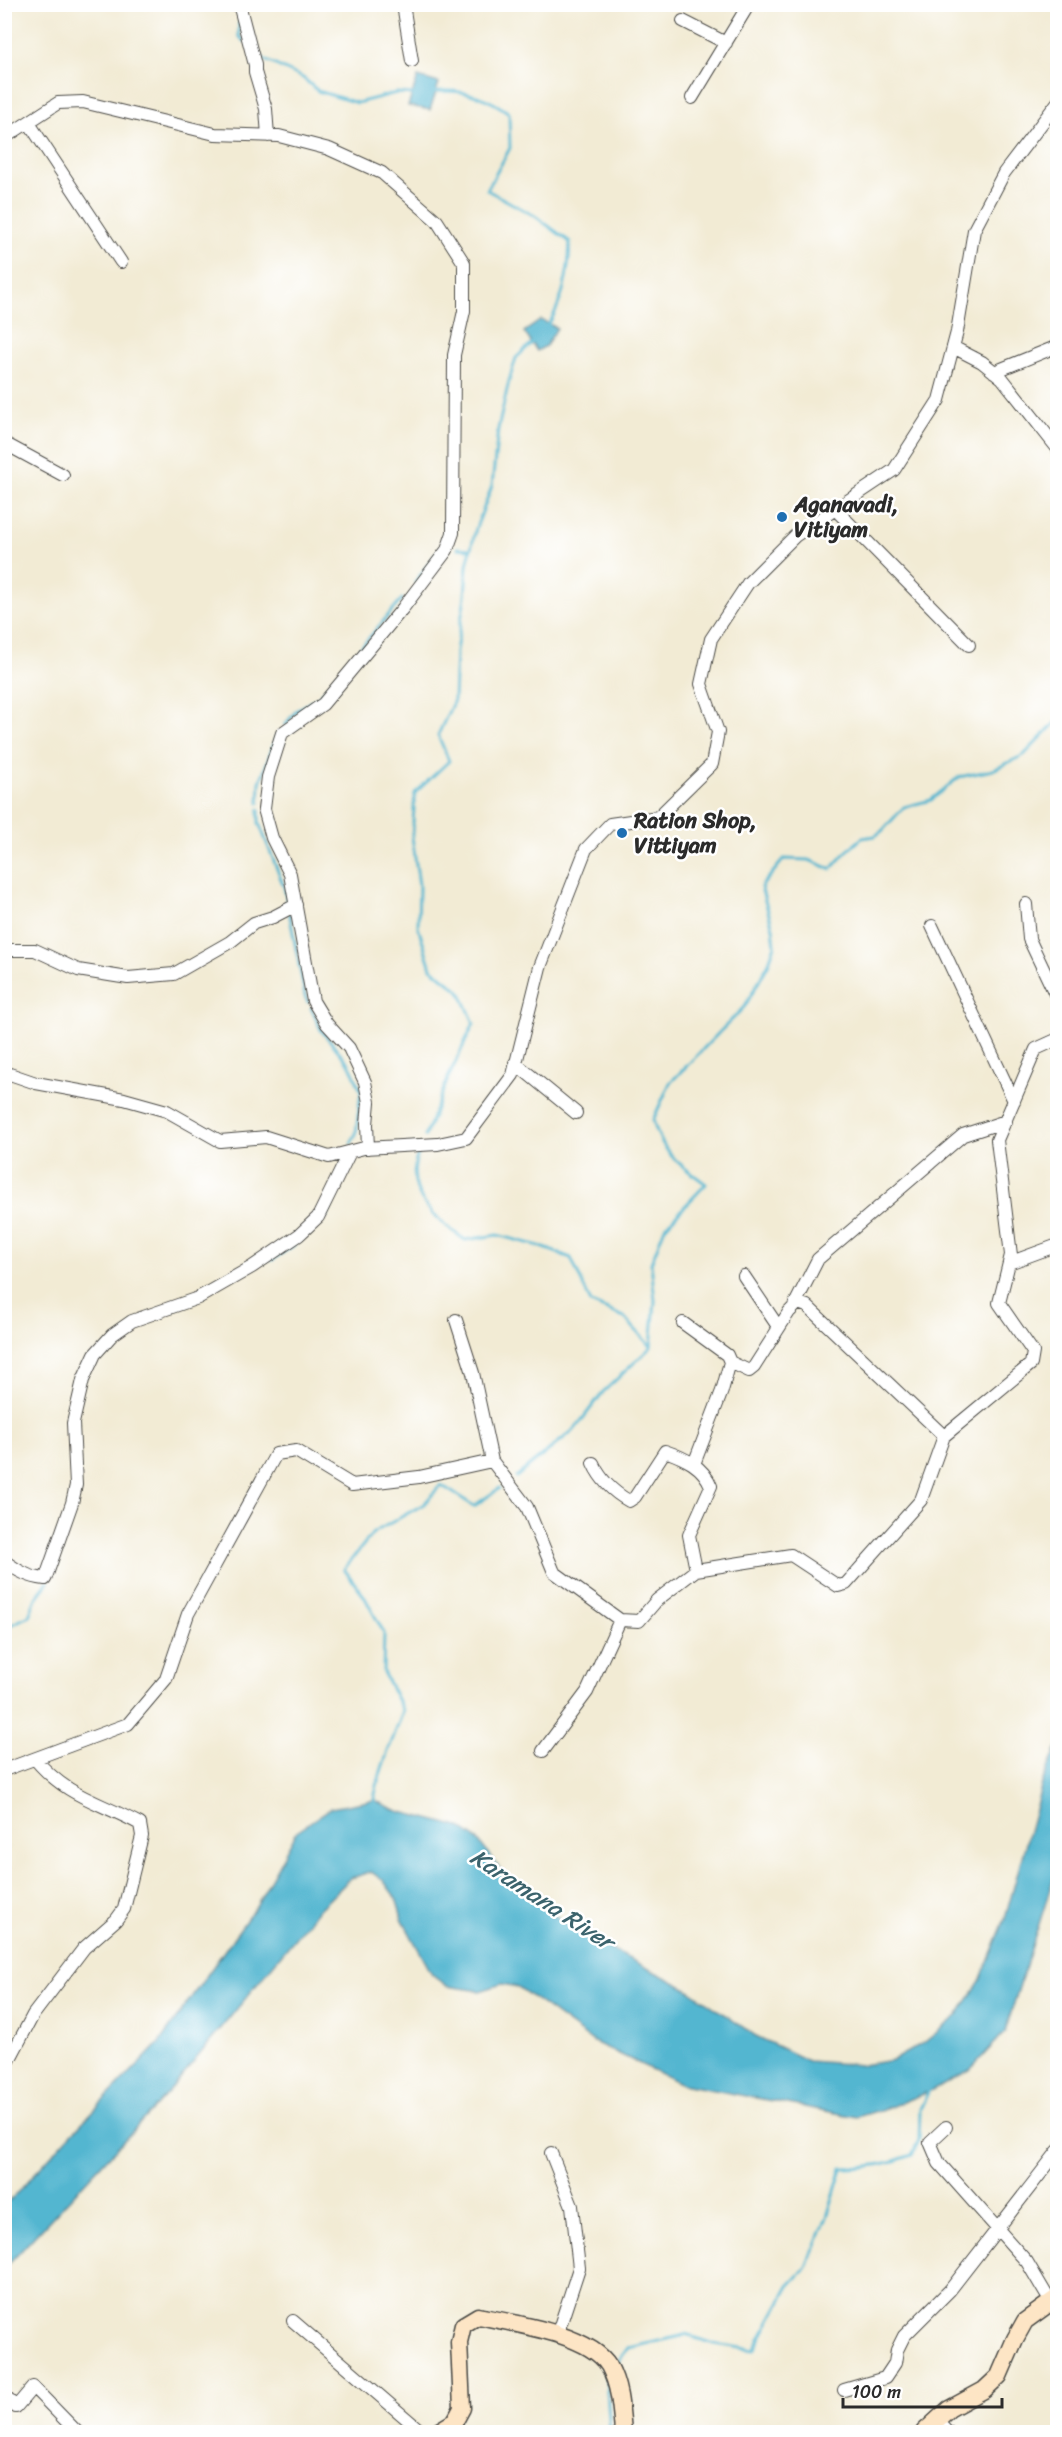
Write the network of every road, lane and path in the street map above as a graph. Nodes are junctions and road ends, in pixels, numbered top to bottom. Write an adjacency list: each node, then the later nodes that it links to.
1 (239, 4): 10 (street)
2 (403, 4): 6 (street)
3 (750, 4): 5 (street)
4 (683, 21): 5 (street)
5 (726, 43): 7 (street)
6 (412, 61)
7 (692, 98)
8 (1058, 102): 14 (street)
9 (29, 123): 10 (street); 11 (street); 12 (street)
10 (268, 135): 22 (street)
11 (4, 138)
12 (121, 262)
13 (1058, 346): 15 (street)
14 (953, 347): 15 (street); 19 (street)
15 (998, 375): 17 (street)
16 (4, 443): 18 (street)
17 (1058, 449)
18 (63, 475)
19 (835, 509): 20 (street); 27 (street)
20 (969, 645)
21 (1026, 904): 25 (street)
22 (295, 905): 24 (street); 32 (street)
23 (932, 926): 29 (street)
24 (4, 950)
25 (1058, 999)
26 (1058, 1040): 29 (street)
27 (515, 1063): 30 (street); 32 (street)
28 (4, 1072): 33 (street)
29 (1014, 1101): 31 (street)
30 (576, 1113)
31 (1006, 1121): 35 (street); 37 (street)
32 (368, 1148): 33 (street)
33 (350, 1152): 46 (street)
34 (1058, 1245): 35 (street)
35 (1009, 1263): 42 (street)
36 (744, 1276): 40 (street)
37 (795, 1306): 40 (street); 42 (street)
38 (456, 1320): 43 (street)
39 (682, 1323): 41 (street)
40 (779, 1328): 41 (street)
41 (730, 1362): 45 (street)
42 (944, 1436): 47 (street)
43 (492, 1461): 48 (street); 50 (street)
44 (593, 1464): 45 (street)
45 (694, 1464): 47 (street)
46 (4, 1561)
47 (696, 1570): 48 (street)
48 (620, 1620): 49 (street)
49 (543, 1751)
50 (35, 1759): 51 (street); 52 (street)
51 (4, 1770)
52 (4, 2070)
53 (946, 2127): 56 (street)
54 (551, 2153): 59 (street)
55 (1056, 2159): 56 (street)
56 (997, 2229): 57 (street); 60 (street)
57 (1054, 2299): 62 (street)
58 (293, 2321): 64 (street)
59 (557, 2335): 65 (street); 66 (street)
60 (844, 2390)
61 (4, 2396): 63 (street)
62 (942, 2426): 67 (street)
63 (77, 2433)
64 (422, 2433)
65 (437, 2433)
66 (623, 2433)
67 (924, 2433)

